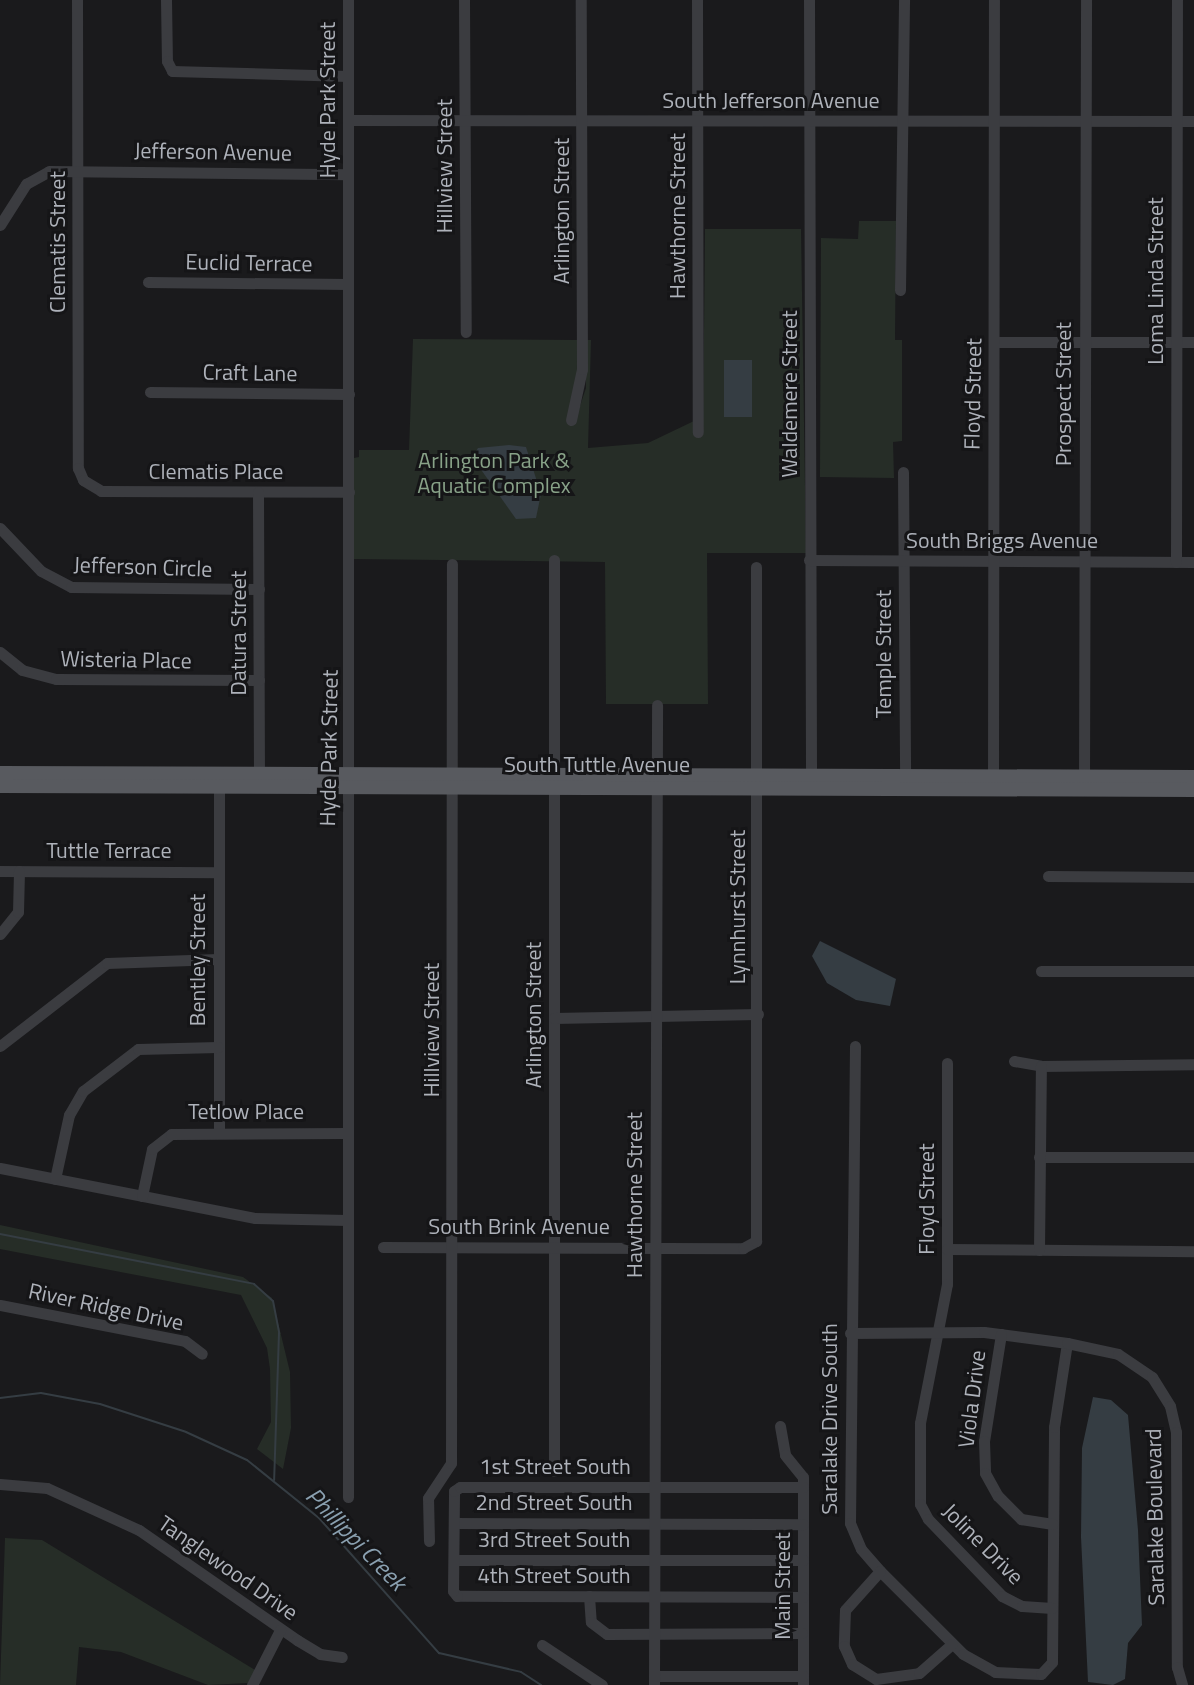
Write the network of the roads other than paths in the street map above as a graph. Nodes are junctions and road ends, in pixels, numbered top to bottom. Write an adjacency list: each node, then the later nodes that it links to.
1 (77, 0): 23 (street, Clematis Street)
2 (166, 0): 12 (street)
3 (348, 0): 12 (street, Hyde Park Street)
4 (464, 0): 15 (street, Hillview Street)
5 (581, 0): 16 (street, Arlington Street)
6 (697, 0): 14 (street, Hawthorne Street)
7 (809, 0): 17 (street, Waldemere Street)
8 (904, 0): 18 (street)
9 (994, 0): 21 (street, Floyd Street)
10 (1086, 0): 22 (street, Prospect Street)
11 (1177, 0): 19 (street, Loma Linda Street)
12 (348, 76): 13 (street, Hyde Park Street)
13 (349, 120): 15 (street, South Jefferson Avenue); 24 (street, Hyde Park Street)
14 (698, 120): 16 (street, South Jefferson Avenue); 17 (street, South Jefferson Avenue); 37 (street, Hawthorne Street)
15 (465, 121): 16 (street, South Jefferson Avenue); 29 (street, Hillview Street)
16 (582, 121): 36 (street, Arlington Street)
17 (809, 121): 18 (street, South Jefferson Avenue); 44 (street, Waldemere Street)
18 (904, 121): 21 (street, South Jefferson Avenue); 28 (street)
19 (1176, 121): 20 (street, South Jefferson Avenue); 22 (street, South Jefferson Avenue); 32 (street, Loma Linda Street)
20 (1194, 121)
21 (994, 122): 22 (street, South Jefferson Avenue); 30 (street, Floyd Street)
22 (1085, 122): 31 (street, Prospect Street)
23 (78, 170): 24 (street, Jefferson Avenue); 25 (street); 39 (street, Clematis Street)
24 (348, 174): 27 (street, Hyde Park Street)
25 (0, 225)
26 (148, 282): 27 (street, Euclid Terrace)
27 (348, 284): 35 (street, Hyde Park Street)
28 (900, 290)
29 (466, 332)
30 (995, 342): 31 (street); 45 (street, Floyd Street)
31 (1085, 342): 32 (street); 47 (street, Prospect Street)
32 (1175, 342): 33 (street); 48 (street, Loma Linda Street)
33 (1194, 342)
34 (150, 392): 35 (street, Craft Lane)
35 (349, 394): 41 (street, Hyde Park Street)
36 (571, 420)
37 (698, 432)
38 (903, 472): 46 (street, Temple Street)
39 (85, 482): 40 (street, Clematis Place)
40 (258, 492): 41 (street, Clematis Place); 52 (street, Datura Street)
41 (349, 492): 59 (street, Hyde Park Street)
42 (0, 528): 52 (street, Jefferson Circle)
43 (554, 560): 61 (street, Arlington Street)
44 (809, 560): 46 (street, South Briggs Avenue); 63 (street, Waldemere Street)
45 (991, 561): 46 (street, South Briggs Avenue); 47 (street, South Briggs Avenue); 66 (street, Floyd Street)
46 (904, 562): 65 (street, Temple Street)
47 (1084, 562): 48 (street, South Briggs Avenue); 67 (street, Prospect Street)
48 (1176, 562): 49 (street, South Briggs Avenue)
49 (1194, 562)
50 (452, 564): 60 (street, Hillview Street)
51 (756, 567): 64 (street, Lynnhurst Street)
52 (259, 589): 54 (street, Datura Street)
53 (0, 652): 54 (street, Wisteria Place)
54 (259, 680): 57 (street, Datura Street)
55 (657, 705): 62 (street, Hawthorne Street)
56 (0, 773): 57 (main road, South Tuttle Avenue)
57 (259, 774): 59 (main road, South Tuttle Avenue)
58 (1194, 777): 67 (main road, South Tuttle Avenue)
59 (350, 780): 60 (main road, South Tuttle Avenue); 69 (main road, South Tuttle Avenue); 91 (street, Hyde Park Street)
60 (453, 780): 61 (main road, South Tuttle Avenue); 101 (street, Hillview Street)
61 (555, 780): 62 (main road, South Tuttle Avenue); 82 (street, Arlington Street)
62 (656, 781): 64 (main road, South Tuttle Avenue); 81 (street, Hawthorne Street)
63 (811, 781): 64 (main road, South Tuttle Avenue); 65 (main road, South Tuttle Avenue)
64 (758, 782): 80 (street, Lynnhurst Street)
65 (905, 782): 66 (main road, South Tuttle Avenue)
66 (992, 782): 67 (main road, South Tuttle Avenue)
67 (1084, 783): 70 (main road, South Tuttle Avenue)
68 (0, 786): 69 (main road, South Tuttle Avenue)
69 (219, 787): 73 (street, Bentley Street)
70 (1194, 790)
71 (0, 871): 72 (street, Tuttle Terrace)
72 (19, 871): 73 (street, Tuttle Terrace); 76 (street)
73 (219, 872): 77 (street, Bentley Street)
74 (1048, 876): 75 (street)
75 (1194, 877)
76 (0, 934)
77 (218, 959): 83 (street); 85 (street, Bentley Street)
78 (1041, 971): 79 (street)
79 (1194, 971)
80 (758, 1014): 81 (street); 98 (street, Lynnhurst Street)
81 (656, 1016): 82 (street); 100 (street, Hawthorne Street)
82 (554, 1018): 102 (street, Arlington Street)
83 (0, 1046)
84 (855, 1046): 107 (street, Saralake Drive South)
85 (218, 1047): 90 (street, Bentley Street); 95 (street)
86 (1014, 1061): 89 (street)
87 (947, 1063): 103 (street, Floyd Street)
88 (1194, 1064): 89 (street)
89 (1041, 1066): 92 (street)
90 (219, 1132): 91 (street, Tetlow Place); 96 (street, Tetlow Place)
91 (347, 1133): 97 (street, Hyde Park Street)
92 (1039, 1157): 93 (street); 104 (street)
93 (1194, 1157)
94 (0, 1168): 95 (street)
95 (55, 1179): 96 (street)
96 (142, 1196): 97 (street)
97 (347, 1220): 117 (street, Hyde Park Street)
98 (751, 1246): 100 (street, South Brink Avenue)
99 (383, 1247): 101 (street, South Brink Avenue)
100 (655, 1247): 102 (street, South Brink Avenue); 116 (street, Hawthorne Street)
101 (452, 1248): 102 (street, South Brink Avenue); 122 (street, Hillview Street)
102 (553, 1248): 113 (street, Arlington Street)
103 (947, 1249): 104 (street); 108 (street, Floyd Street)
104 (1039, 1250): 105 (street)
105 (1194, 1251)
106 (0, 1305): 111 (street, River Ridge Drive)
107 (850, 1333): 108 (street, Saralake Boulevard); 126 (street, Saralake Drive South)
108 (934, 1333): 109 (street, Saralake Boulevard); 130 (street, Joline Drive)
109 (1001, 1334): 110 (street, Saralake Boulevard); 121 (street, Viola Drive)
110 (1067, 1343): 121 (street); 141 (street, Saralake Boulevard)
111 (202, 1354)
112 (780, 1426): 115 (street)
113 (554, 1471)
114 (0, 1484): 131 (street, Tanglewood Drive)
115 (803, 1487): 116 (street, 1st Street South); 120 (street, Main Street)
116 (654, 1488): 118 (street, 1st Street South); 119 (street, Hawthorne Street)
117 (348, 1497)
118 (454, 1523): 119 (street, 2nd Street South); 123 (street)
119 (654, 1524): 120 (street, 2nd Street South); 124 (street, Hawthorne Street)
120 (803, 1524): 125 (street, Main Street)
121 (1053, 1524): 130 (street)
122 (429, 1541)
123 (454, 1560): 124 (street, 3rd Street South); 127 (street, 4th Street South)
124 (654, 1560): 125 (street, 3rd Street South); 128 (street, Hawthorne Street)
125 (803, 1560): 129 (street, Main Street)
126 (880, 1571): 134 (street, Saralake Drive South); 134 (street)
127 (589, 1596): 128 (street, 4th Street South); 133 (street)
128 (654, 1596): 129 (street, 4th Street South); 133 (street, Hawthorne Street)
129 (803, 1597): 132 (street, Main Street)
130 (1052, 1608): 134 (street, Saralake Drive South)
131 (280, 1630): 136 (street, Tanglewood Drive); 139 (street)
132 (802, 1633): 133 (street); 138 (street, Main Street)
133 (654, 1635): 137 (street, Hawthorne Street)
134 (952, 1644)
135 (542, 1645): 140 (street)
136 (342, 1657)
137 (654, 1680): 138 (street)
138 (803, 1681)
139 (252, 1685)
140 (602, 1685)
141 (1182, 1685)

